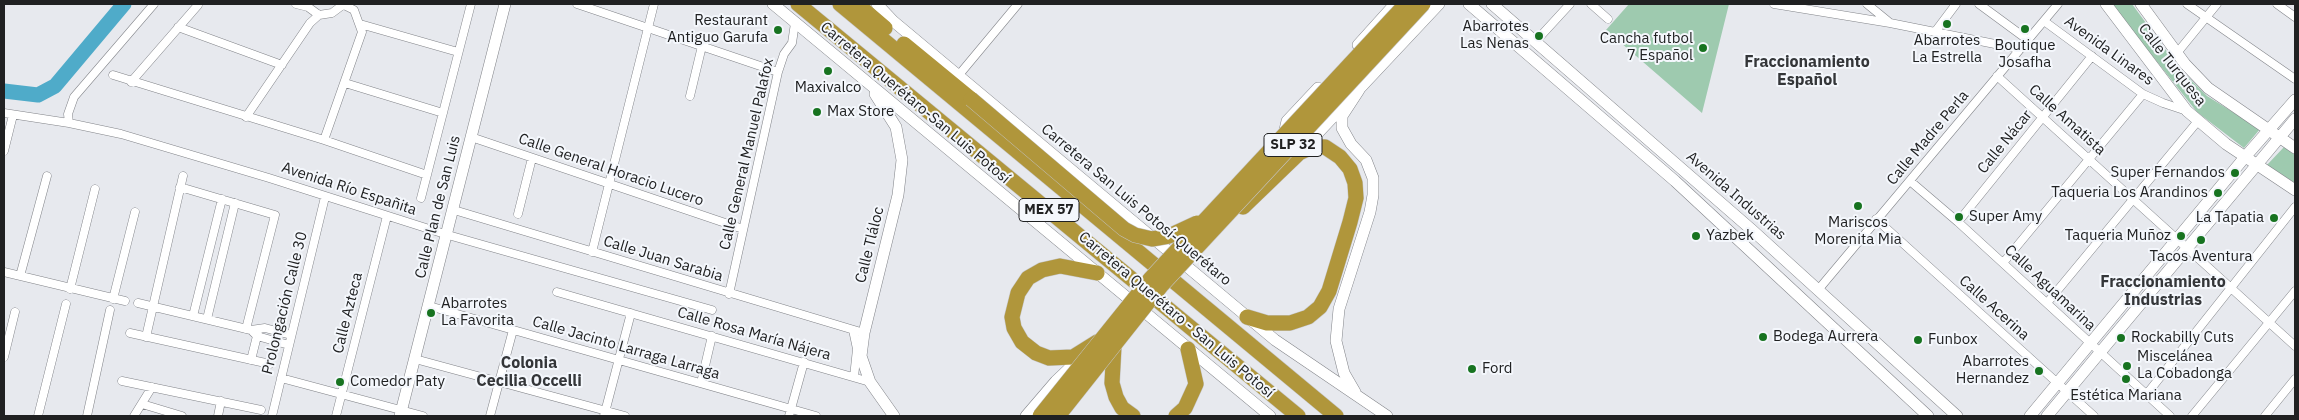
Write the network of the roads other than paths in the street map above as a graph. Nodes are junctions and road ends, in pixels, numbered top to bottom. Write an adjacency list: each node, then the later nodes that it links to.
1 (154, 4): 79 (street)
2 (296, 4): 39 (street)
3 (471, 4): 55 (street)
4 (505, 4): 81 (main road, Calle Plan de San Luis)
5 (577, 4): 48 (street)
6 (654, 4): 48 (street)
7 (773, 4): 45 (main road, Carretera Querétaro-San Luis Potosí)
8 (798, 4): 211 (highway, Carretera Querétaro - San Luis Potosí / MEX 57)
9 (840, 4): 212 (highway, Carretera Querétaro - San Luis Potosí / MEX 57)
10 (857, 4): 112 (highway, SLP 32, bridge)
11 (862, 4): 43 (highway)
12 (877, 4): 43 (main road, Carretera San Luis Potosí-Querétaro)
13 (1018, 4): 61 (street)
14 (1395, 4): 82 (main road, SLP 32)
15 (1406, 4): 82 (highway, SLP 32, bridge)
16 (1439, 4): 37 (main road, SLP 32)
17 (1444, 4): 37 (main road)
18 (1492, 4): 52 (main road, Avenida Industrias)
19 (1556, 4): 38 (street)
20 (1570, 4): 38 (street)
21 (1591, 4): 42 (street)
22 (1774, 4): 35 (street)
23 (1868, 4): 46 (street)
24 (1956, 4): 50 (street)
25 (1982, 4): 51 (street)
26 (2058, 4): 44 (street, Calle Madre Perla)
27 (2106, 4): 71 (main road, Calle Turquesa)
28 (2141, 4): 56 (main road, Calle Turquesa)
29 (2187, 4): 41 (street)
30 (2217, 4): 41 (street)
31 (2276, 4): 40 (street)
32 (198, 5): 49 (street)
33 (344, 5): 36 (street); 39 (street)
34 (1469, 5): 95 (main road, Avenida Industrias)
35 (1789, 5): 46 (street)
36 (355, 7): 47 (street)
37 (1429, 7): 67 (main road, SLP 32); 110 (highway, SLP 32, bridge)
38 (1563, 11): 52 (street)
39 (319, 15): 58 (street)
40 (2295, 17)
41 (2206, 18): 56 (street); 63 (street)
42 (1608, 19)
43 (893, 21): 61 (main road, Carretera San Luis Potosí-Querétaro)
44 (2044, 21): 51 (street, Calle Madre Perla); 57 (street, Avenida Linares)
45 (796, 23): 59 (street, Calle General Manuel Palafox); 64 (main road, Carretera Querétaro-San Luis Potosí)
46 (1890, 23): 50 (street)
47 (360, 24): 55 (street); 66 (street)
48 (648, 27): 53 (street); 97 (street)
49 (178, 28): 58 (street); 65 (street)
50 (1935, 32): 54 (street)
51 (2028, 40): 54 (street, Calle Madre Perla)
52 (1536, 41): 91 (main road, Avenida Industrias)
53 (702, 46): 59 (street); 69 (street)
54 (2020, 49): 62 (street, Calle Madre Perla)
55 (458, 52): 73 (street)
56 (2177, 53): 80 (main road, Calle Turquesa)
57 (2092, 56): 68 (street, Avenida Linares); 76 (street, Calle Nácar)
58 (282, 65): 75 (street)
59 (778, 72): 115 (street, Calle General Manuel Palafox)
60 (112, 75): 65 (street)
61 (958, 76): 150 (main road, Carretera San Luis Potosí-Querétaro)
62 (1997, 76): 76 (street, Calle Amatista); 96 (street, Calle Madre Perla)
63 (2295, 79)
64 (865, 80): 126 (main road, Carretera Querétaro-San Luis Potosí); 155 (main road, Calle Tláloc)
65 (131, 82): 75 (street)
66 (344, 83): 73 (street); 83 (street)
67 (1359, 90): 86 (main road, SLP 32); 186 (main road)
68 (2143, 94): 71 (street, Avenida Linares); 89 (street)
69 (690, 96)
70 (2295, 100): 80 (main road)
71 (2187, 111): 78 (main road, Calle Turquesa)
72 (4, 113): 74 (street, Avenida Río Españita)
73 (443, 113): 92 (street)
74 (13, 115): 79 (street, Avenida Río Españita); 85 (street)
75 (246, 117): 83 (street)
76 (2043, 117): 89 (street, Calle Amatista); 114 (street, Calle Nácar)
77 (2295, 119): 80 (main road)
78 (2198, 121): 87 (main road, Calle Turquesa); 103 (street)
79 (69, 123): 101 (street, Avenida Río Españita)
80 (2275, 134): 84 (main road, Calle Turquesa); 87 (main road); 90 (main road)
81 (471, 137): 88 (street, Calle General Horacio Lucero); 108 (main road, Calle Plan de San Luis)
82 (1283, 137): 112 (highway, SLP 32, bridge)
83 (324, 140): 92 (street)
84 (2295, 148)
85 (4, 151)
86 (1299, 153): 110 (highway); 150 (highway)
87 (2245, 157): 90 (main road, Calle Turquesa); 118 (main road)
88 (532, 158): 97 (street, Calle General Horacio Lucero); 109 (street)
89 (2088, 158): 103 (street, Calle Amatista); 122 (street)
90 (2257, 165): 100 (main road, Calle Turquesa); 120 (main road)
91 (1684, 170): 95 (main road); 116 (main road, Avenida Industrias)
92 (427, 174): 102 (street)
93 (47, 176): 127 (street)
94 (183, 176): 98 (street)
95 (1675, 181): 119 (main road, Avenida Industrias)
96 (1910, 181): 113 (street, Calle Madre Perla); 114 (street, Calle Aguamarina)
97 (609, 184): 115 (street, Calle General Horacio Lucero); 121 (street)
98 (180, 187): 104 (street); 144 (street)
99 (95, 189): 131 (street)
100 (2295, 190)
101 (325, 197): 111 (street, Avenida Río Españita); 157 (street, Prolongación Calle 30)
102 (421, 198)
103 (2133, 198): 118 (street, Calle Amatista); 140 (street)
104 (222, 199): 105 (street); 132 (street)
105 (235, 203): 136 (street); 154 (street)
106 (2295, 208): 130 (street)
107 (135, 212): 138 (street)
108 (453, 212): 117 (main road, Calle Plan de San Luis); 121 (street, Calle Juan Sarabia)
109 (518, 214)
110 (1229, 214): 128 (highway, SLP 32, bridge)
111 (387, 216): 117 (street, Avenida Río Españita); 184 (street, Calle Azteca)
112 (1207, 218): 128 (highway, SLP 32, bridge)
113 (1876, 219): 133 (street, Calle Madre Perla); 181 (street, Calle Acerina)
114 (1958, 222): 122 (street, Calle Aguamarina)
115 (743, 229): 137 (street, Calle General Manuel Palafox)
116 (1752, 230): 119 (main road); 123 (main road, Avenida Industrias)
117 (449, 232): 143 (main road, Calle Plan de San Luis); 146 (street, Avenida Río Españita)
118 (2177, 238): 120 (street, Calle Amatista); 161 (main road)
119 (1738, 241): 124 (main road, Avenida Industrias)
120 (2189, 248): 130 (street, Calle Amatista); 165 (main road)
121 (592, 252): 137 (street, Calle Juan Sarabia)
122 (2003, 262): 140 (street, Calle Aguamarina)
123 (1789, 263): 124 (main road); 133 (main road, Avenida Industrias)
124 (1763, 264): 129 (main road, Avenida Industrias)
125 (4, 272): 127 (street)
126 (1097, 273): 160 (highway, bridge); 164 (main road, Carretera Querétaro-San Luis Potosí)
127 (20, 276): 131 (street)
128 (1156, 282): 160 (highway, SLP 32, bridge)
129 (1790, 288): 133 (main road); 173 (main road, Avenida Industrias)
130 (2232, 288): 152 (street, Calle Amatista); 185 (street)
131 (70, 289): 138 (street)
132 (200, 289): 136 (street); 149 (street)
133 (1818, 290): 171 (main road, Avenida Industrias)
134 (2295, 291): 152 (street)
135 (557, 292): 148 (street, Calle Rosa María Nájera)
136 (214, 293): 151 (street)
137 (729, 294): 155 (street, Calle Juan Sarabia)
138 (114, 299): 139 (street)
139 (125, 301)
140 (2047, 302): 161 (street, Calle Aguamarina)
141 (138, 303): 144 (street)
142 (66, 304): 193 (street)
143 (429, 306): 153 (street, Calle Jacinto Larraga Larraga); 167 (main road, Calle Plan de San Luis)
144 (153, 307): 149 (street); 159 (street)
145 (110, 310): 194 (street)
146 (712, 310)
147 (15, 312): 166 (street)
148 (631, 313): 158 (street, Calle Rosa María Nájera); 169 (street)
149 (193, 316): 151 (street)
150 (1247, 316): 186 (main road, Carretera San Luis Potosí-Querétaro)
151 (207, 320): 154 (street)
152 (2269, 322): 163 (street, Calle Amatista); 220 (street)
153 (513, 330): 169 (street, Calle Jacinto Larraga Larraga); 178 (street)
154 (253, 331): 157 (street); 162 (street); 168 (street)
155 (858, 332): 174 (street); 179 (main road, Calle Tláloc)
156 (130, 333): 159 (street)
157 (291, 335): 162 (street, Prolongación Calle 30)
158 (712, 336): 170 (street, Calle Rosa María Nájera); 180 (street)
159 (146, 337): 168 (street)
160 (1109, 342): 205 (main road); 206 (highway, SLP 32, bridge); 207 (highway, SLP 32, bridge); 208 (highway)
161 (2090, 344): 165 (street, Calle Aguamarina); 181 (main road)
162 (289, 345): 175 (street, Prolongación Calle 30)
163 (2295, 346)
164 (1188, 348): 209 (highway); 210 (main road, Carretera Querétaro-San Luis Potosí)
165 (2100, 354): 183 (main road); 185 (street, Calle Aguamarina)
166 (4, 357)
167 (415, 358): 178 (street); 190 (main road, Calle Plan de San Luis)
168 (252, 360): 172 (street)
169 (619, 360): 180 (street, Calle Jacinto Larraga Larraga); 192 (street)
170 (804, 362): 174 (street, Calle Rosa María Nájera); 191 (street)
171 (1897, 362): 173 (main road); 215 (main road, Avenida Industrias)
172 (270, 364)
173 (1876, 368): 214 (main road, Avenida Industrias)
174 (854, 377): 179 (street, Calle Rosa María Nájera)
175 (282, 378): 184 (street); 198 (street, Prolongación Calle 30)
176 (2295, 379): 221 (street)
177 (122, 381): 182 (street)
178 (499, 382): 192 (street); 201 (street)
179 (870, 382): 204 (main road, Calle Tláloc)
180 (701, 383): 191 (street, Calle Jacinto Larraga Larraga)
181 (2057, 383): 183 (street, Calle Acerina); 216 (main road)
182 (152, 387): 187 (street); 188 (street)
183 (2067, 391): 217 (main road); 218 (street, Calle Acerina)
184 (342, 394): 190 (street); 199 (street, Calle Azteca)
185 (2146, 395): 219 (street, Calle Aguamarina)
186 (1359, 397): 213 (main road, Carretera San Luis Potosí-Querétaro)
187 (221, 401): 189 (street); 197 (street)
188 (142, 404): 195 (street); 196 (street)
189 (261, 410)
190 (401, 413): 200 (street)
191 (790, 413): 203 (street, Calle Jacinto Larraga Larraga)
192 (605, 414): 202 (street)
193 (38, 416)
194 (87, 416)
195 (134, 416)
196 (182, 416)
197 (218, 416)
198 (272, 416)
199 (336, 416)
200 (423, 416)
201 (490, 416)
202 (625, 416)
203 (816, 416)
204 (894, 416)
205 (1026, 416)
206 (1040, 416)
207 (1058, 416)
208 (1133, 416)
209 (1176, 416)
210 (1270, 416)
211 (1298, 416)
212 (1336, 416)
213 (1387, 416)
214 (1928, 416)
215 (1957, 416)
216 (2030, 416)
217 (2047, 416)
218 (2094, 416)
219 (2170, 416)
220 (2192, 416)
221 (2265, 416)

